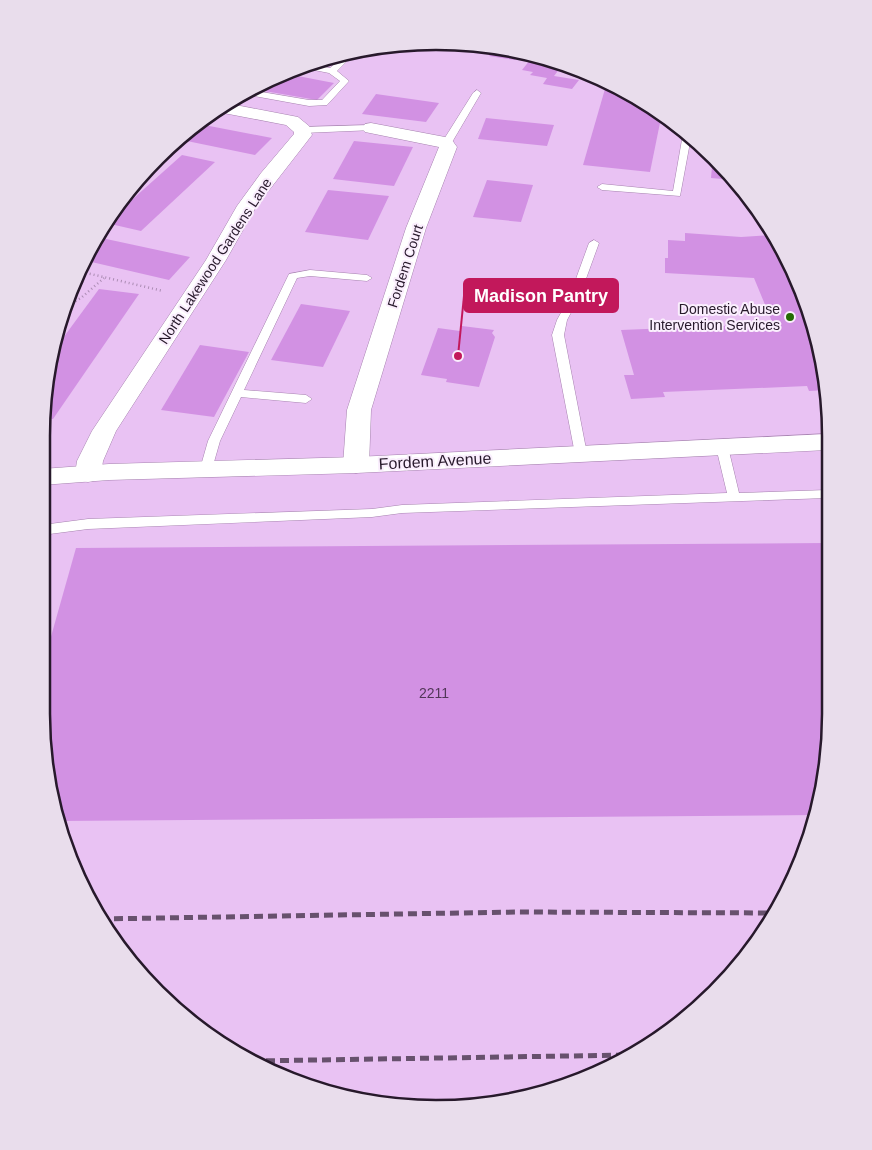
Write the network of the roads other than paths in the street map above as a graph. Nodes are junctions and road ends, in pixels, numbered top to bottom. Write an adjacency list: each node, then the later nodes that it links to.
1 (341, 62): 3 (lane)
2 (317, 69): 3 (lane)
3 (332, 71): 5 (lane)
4 (477, 93): 10 (lane)
5 (258, 94)
6 (231, 109): 8 (street)
7 (371, 128): 8 (lane); 10 (street)
8 (304, 130): 21 (street, North Lakewood Gardens Lane)
9 (686, 142): 11 (lane)
10 (446, 144): 19 (street, Fordem Court)
11 (602, 187)
12 (594, 243): 18 (lane)
13 (367, 278): 14 (lane)
14 (236, 393): 15 (lane); 20 (lane)
15 (306, 399)
16 (822, 442): 17 (street, Fordem Avenue)
17 (722, 447): 18 (street, Fordem Avenue); 24 (lane)
18 (581, 454): 19 (street, Fordem Avenue)
19 (356, 465): 20 (street, Fordem Avenue)
20 (206, 470): 21 (street, Fordem Avenue)
21 (88, 474): 22 (street, Fordem Avenue)
22 (50, 476)
23 (822, 494): 24 (lane)
24 (734, 497): 25 (lane)
25 (50, 529)

